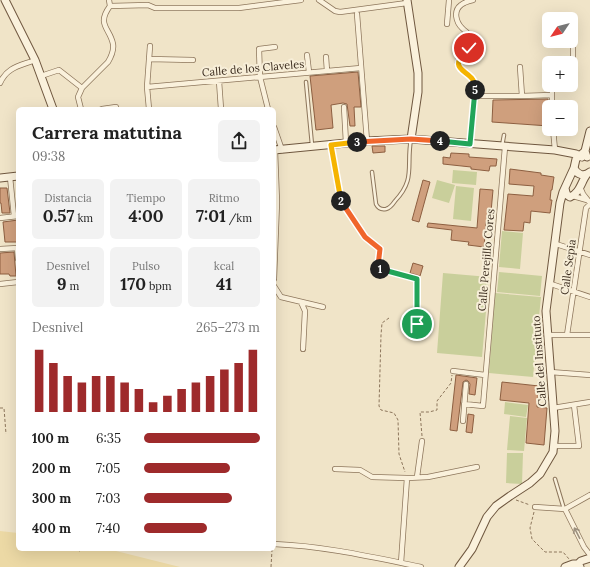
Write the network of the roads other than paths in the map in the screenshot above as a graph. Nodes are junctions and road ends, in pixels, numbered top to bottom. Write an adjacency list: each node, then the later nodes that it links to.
1 (5, 0): 15 (street)
2 (301, 0): 7 (street)
3 (319, 0): 6 (street)
4 (448, 0): 9 (street)
5 (473, 0): 30 (street)
6 (407, 2): 42 (street)
7 (109, 3): 27 (street)
8 (357, 14): 17 (street)
9 (447, 24)
10 (150, 46): 14 (street)
11 (275, 47): 22 (street)
12 (307, 55): 20 (street)
13 (326, 57): 19 (street)
14 (149, 59): 16 (street); 26 (street)
15 (35, 60): 21 (street); 25 (street)
16 (193, 60)
17 (360, 68): 19 (street, Calle de los Claveles); 43 (street)
18 (520, 68): 31 (street)
19 (327, 71): 20 (street, Calle de los Claveles)
20 (309, 72): 22 (street, Calle de los Claveles)
21 (41, 76): 27 (street); 33 (street)
22 (260, 77): 23 (street, Calle de los Claveles); 37 (street)
23 (219, 81): 26 (street, Calle de los Claveles); 36 (street)
24 (306, 82): 47 (lane)
25 (0, 83)
26 (147, 87): 35 (street)
27 (82, 88): 34 (street)
28 (551, 92): 29 (street)
29 (551, 95): 31 (street); 32 (street)
30 (475, 96): 31 (street); 45 (street)
31 (522, 96)
32 (551, 100)
33 (52, 107)
34 (80, 107)
35 (149, 107)
36 (221, 107)
37 (267, 107)
38 (344, 107): 44 (street)
39 (590, 131): 51 (street, Calle del Instituto)
40 (504, 135): 48 (lane)
41 (554, 136): 50 (street)
42 (411, 139): 43 (street); 45 (street); 52 (lane)
43 (368, 141): 44 (street)
44 (346, 143): 46 (street)
45 (470, 144): 48 (street)
46 (331, 145): 47 (street); 78 (street)
47 (312, 147): 49 (street)
48 (504, 147): 50 (street); 85 (street, Calle Perejillo Cores)
49 (277, 150): 64 (street)
50 (555, 150): 51 (street)
51 (583, 159): 53 (street); 58 (street, Calle del Instituto)
52 (372, 172)
53 (588, 173): 57 (street)
54 (16, 176): 55 (street)
55 (10, 177): 56 (street); 62 (street)
56 (0, 178)
57 (580, 187): 59 (street); 60 (street)
58 (565, 188): 59 (street); 61 (street, Calle del Instituto)
59 (572, 197): 60 (street); 61 (street)
60 (589, 202): 68 (street, Calle Sepia)
61 (561, 207): 65 (street, Calle del Instituto)
62 (16, 216): 63 (street)
63 (0, 218)
64 (276, 228)
65 (556, 244): 68 (street); 72 (street, Calle del Instituto)
66 (16, 248): 67 (street)
67 (0, 249)
68 (580, 251): 69 (street); 74 (street, Calle Sepia)
69 (590, 254)
70 (16, 282): 71 (street)
71 (0, 284)
72 (550, 284): 74 (street); 80 (street, Calle del Instituto)
73 (276, 289): 76 (street)
74 (574, 291): 75 (street); 81 (street, Calle Sepia)
75 (590, 296)
76 (301, 302): 77 (street); 82 (street)
77 (323, 307)
78 (417, 324)
79 (590, 334): 81 (street)
80 (547, 335): 81 (street); 84 (street, Calle del Instituto)
81 (567, 335)
82 (303, 349)
83 (453, 371): 85 (street)
84 (550, 372): 86 (street); 91 (street, Calle del Instituto)
85 (485, 375): 89 (street, Calle Perejillo Cores)
86 (590, 375)
87 (466, 384): 89 (street)
88 (590, 402): 90 (street)
89 (464, 404): 92 (street)
90 (574, 405): 91 (street); 94 (street)
91 (553, 408): 94 (street, Calle del Instituto)
92 (463, 421)
93 (422, 441): 97 (street)
94 (555, 446): 108 (street, Calle del Instituto)
95 (477, 467): 97 (street)
96 (335, 470): 98 (street)
97 (417, 476): 98 (street)
98 (407, 478): 105 (street)
99 (555, 479): 102 (lane)
100 (590, 495): 102 (street)
101 (535, 507): 102 (street)
102 (564, 509): 104 (street, one-way to 102)
103 (276, 544): 105 (street)
104 (590, 557): 106 (street)
105 (401, 563): 107 (street)
106 (575, 565): 109 (street)
107 (421, 567)
108 (459, 567)
109 (565, 567)

